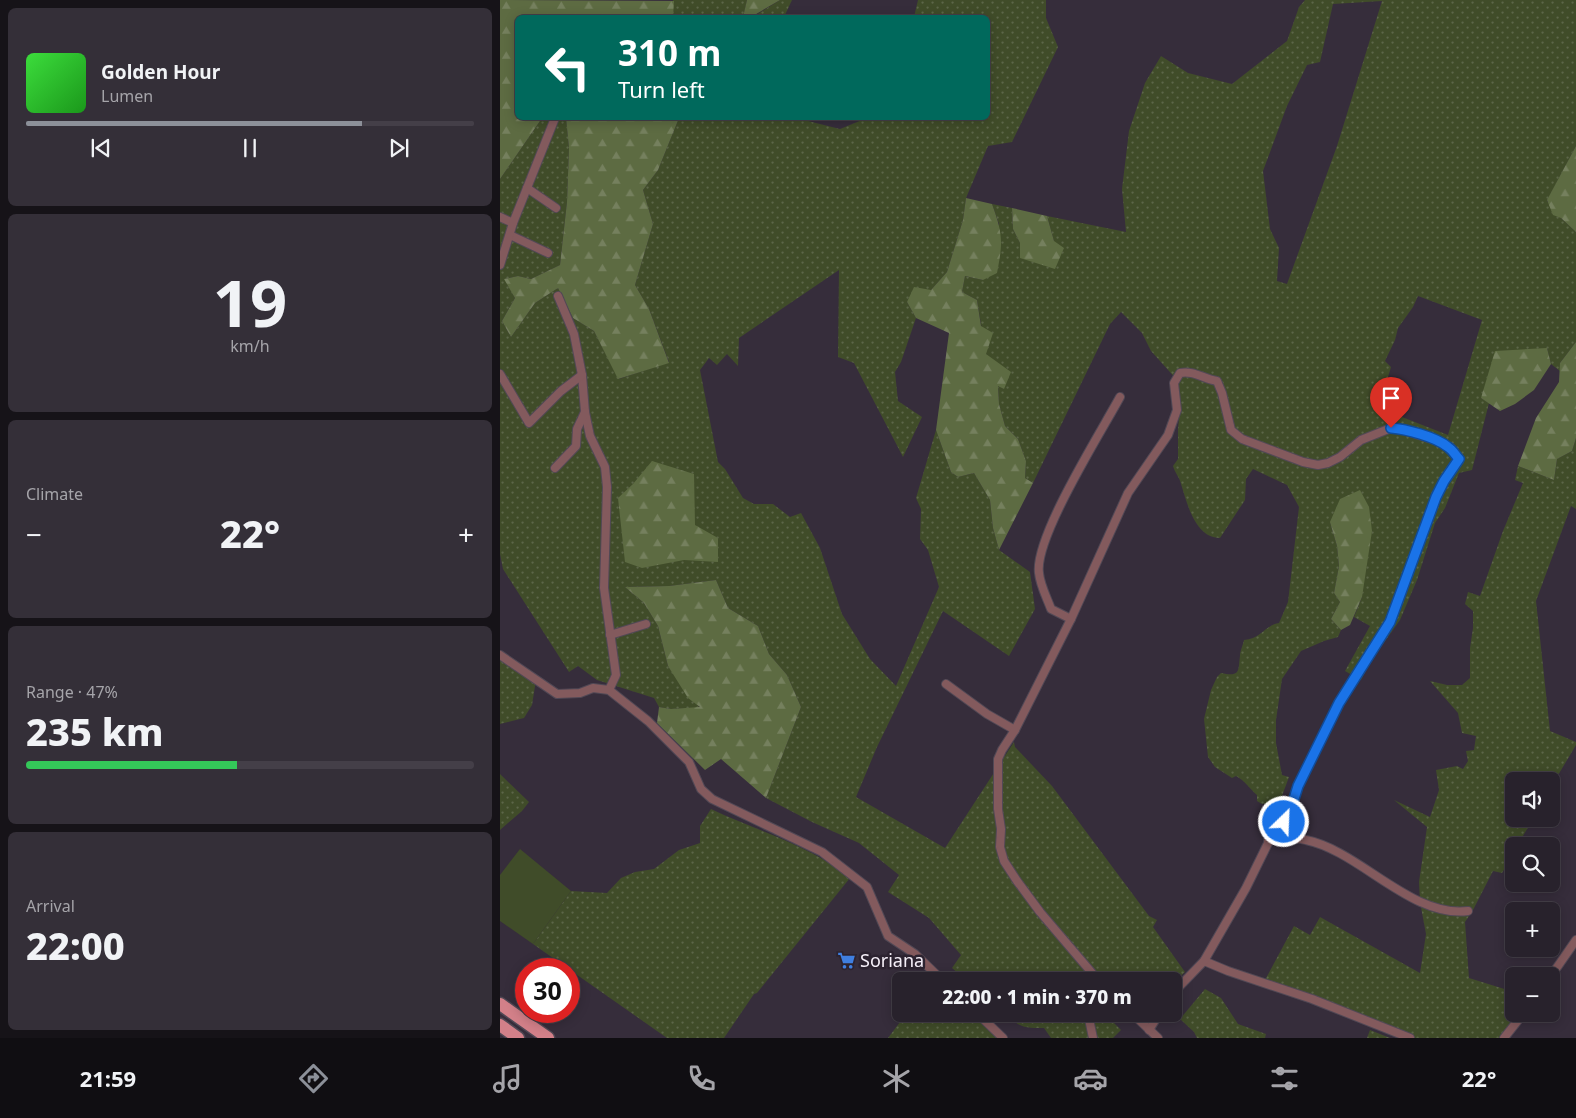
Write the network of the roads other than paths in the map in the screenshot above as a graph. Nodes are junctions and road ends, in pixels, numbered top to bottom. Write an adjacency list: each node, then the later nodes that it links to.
1 (554, 120): 2 (street)
2 (527, 188): 3 (street); 5 (street)
3 (556, 208)
4 (500, 217): 5 (street)
5 (514, 223): 6 (street)
6 (510, 235): 7 (street); 8 (street)
7 (548, 253)
8 (500, 265)
9 (558, 296): 11 (street)
10 (500, 374): 11 (street)
11 (582, 375): 13 (street)
12 (1120, 397): 15 (street)
13 (585, 412): 14 (street); 17 (street)
14 (555, 468)
15 (1071, 620): 21 (street); 22 (street)
16 (646, 624): 17 (street)
17 (610, 636): 20 (street)
18 (500, 655): 20 (street)
19 (946, 684): 21 (street)
20 (609, 690): 27 (street)
21 (1015, 730): 28 (street)
22 (1268, 841): 23 (street); 25 (street)
23 (1468, 911)
24 (1576, 940): 26 (street)
25 (1204, 961): 29 (street); 43 (street)
26 (1557, 967)
27 (934, 972)
28 (1091, 972)
29 (1182, 984)
30 (500, 1004): 39 (main road)
31 (986, 1022): 40 (street)
32 (1090, 1022): 41 (street)
33 (1141, 1022): 37 (street)
34 (1154, 1022): 37 (street)
35 (1517, 1022): 44 (street)
36 (500, 1025): 38 (main road)
37 (1149, 1030): 42 (street)
38 (518, 1038)
39 (548, 1038)
40 (1003, 1038)
41 (1093, 1038)
42 (1158, 1038)
43 (1410, 1038)
44 (1504, 1038)

